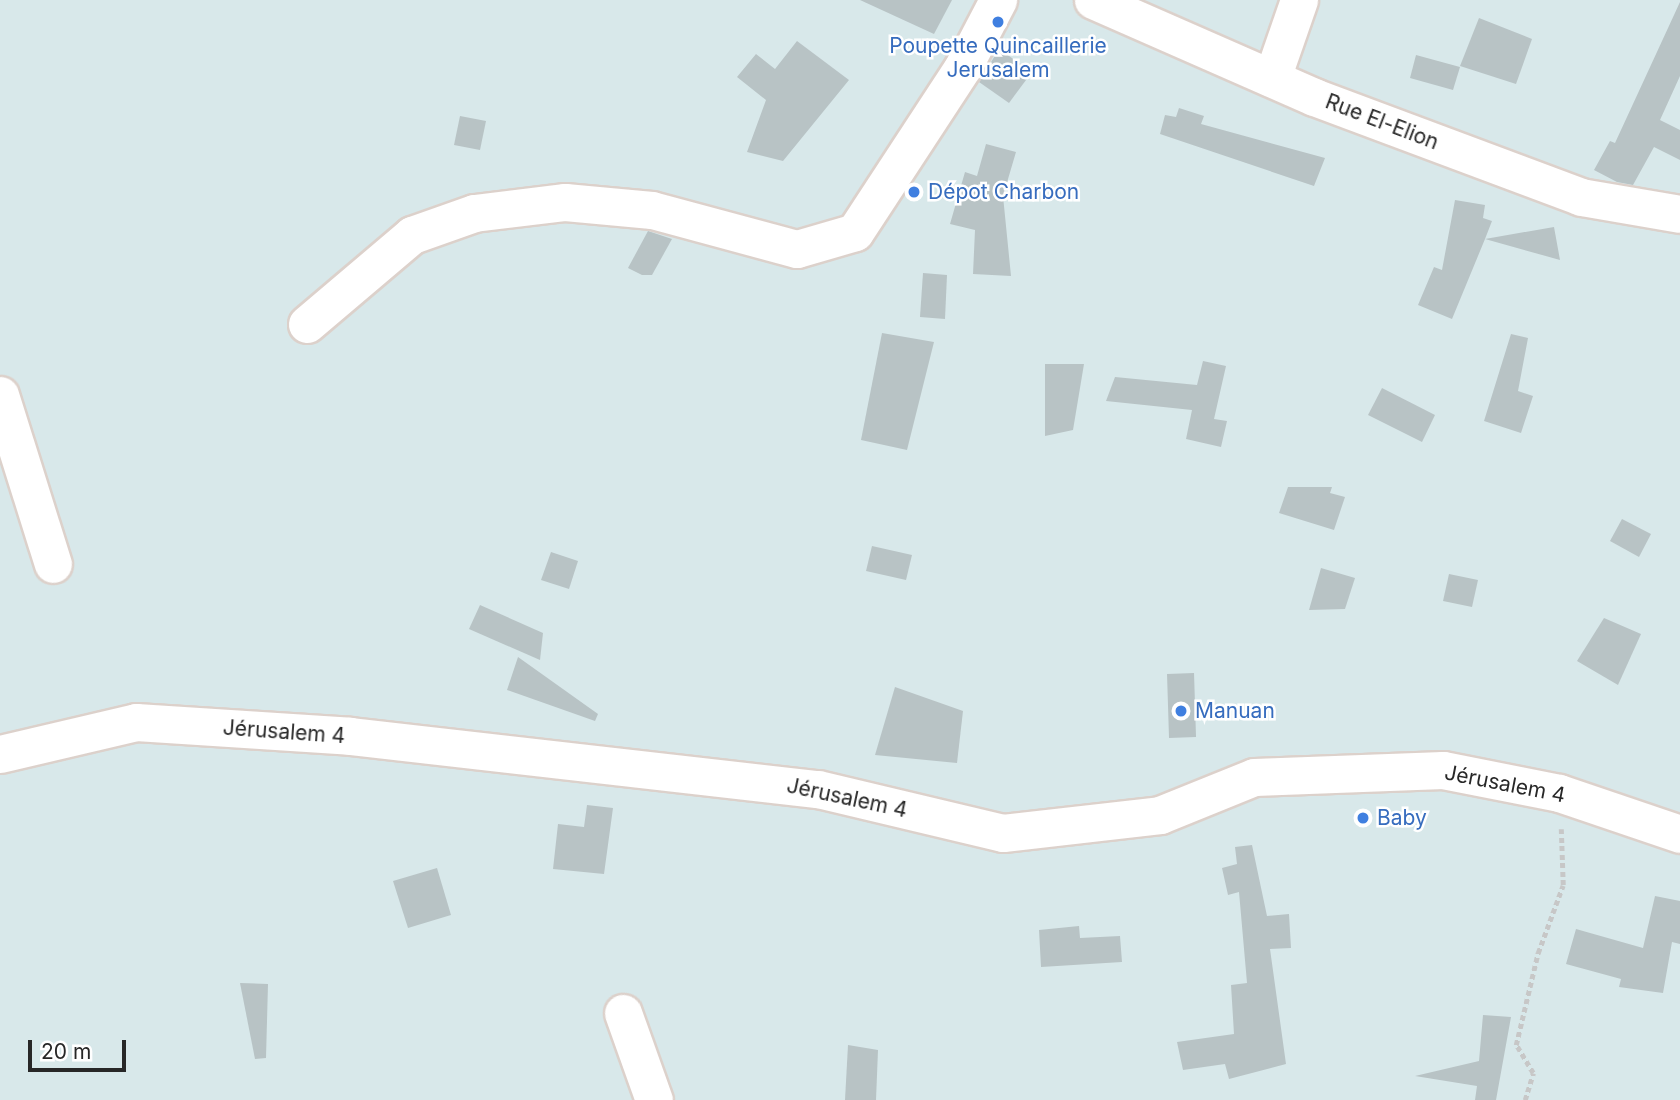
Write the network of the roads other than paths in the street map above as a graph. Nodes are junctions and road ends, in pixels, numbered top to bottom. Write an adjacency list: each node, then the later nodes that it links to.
1 (998, 0): 6 (street)
2 (1093, 0): 4 (street, Rue El-Elion)
3 (1299, 0): 4 (street)
4 (1272, 78): 5 (street, Rue El-Elion)
5 (1680, 214)
6 (307, 324)
7 (0, 395): 8 (street)
8 (53, 564)
9 (0, 754): 10 (street, Jérusalem 4)
10 (1680, 834)
11 (623, 1013): 12 (street)
12 (654, 1100)

